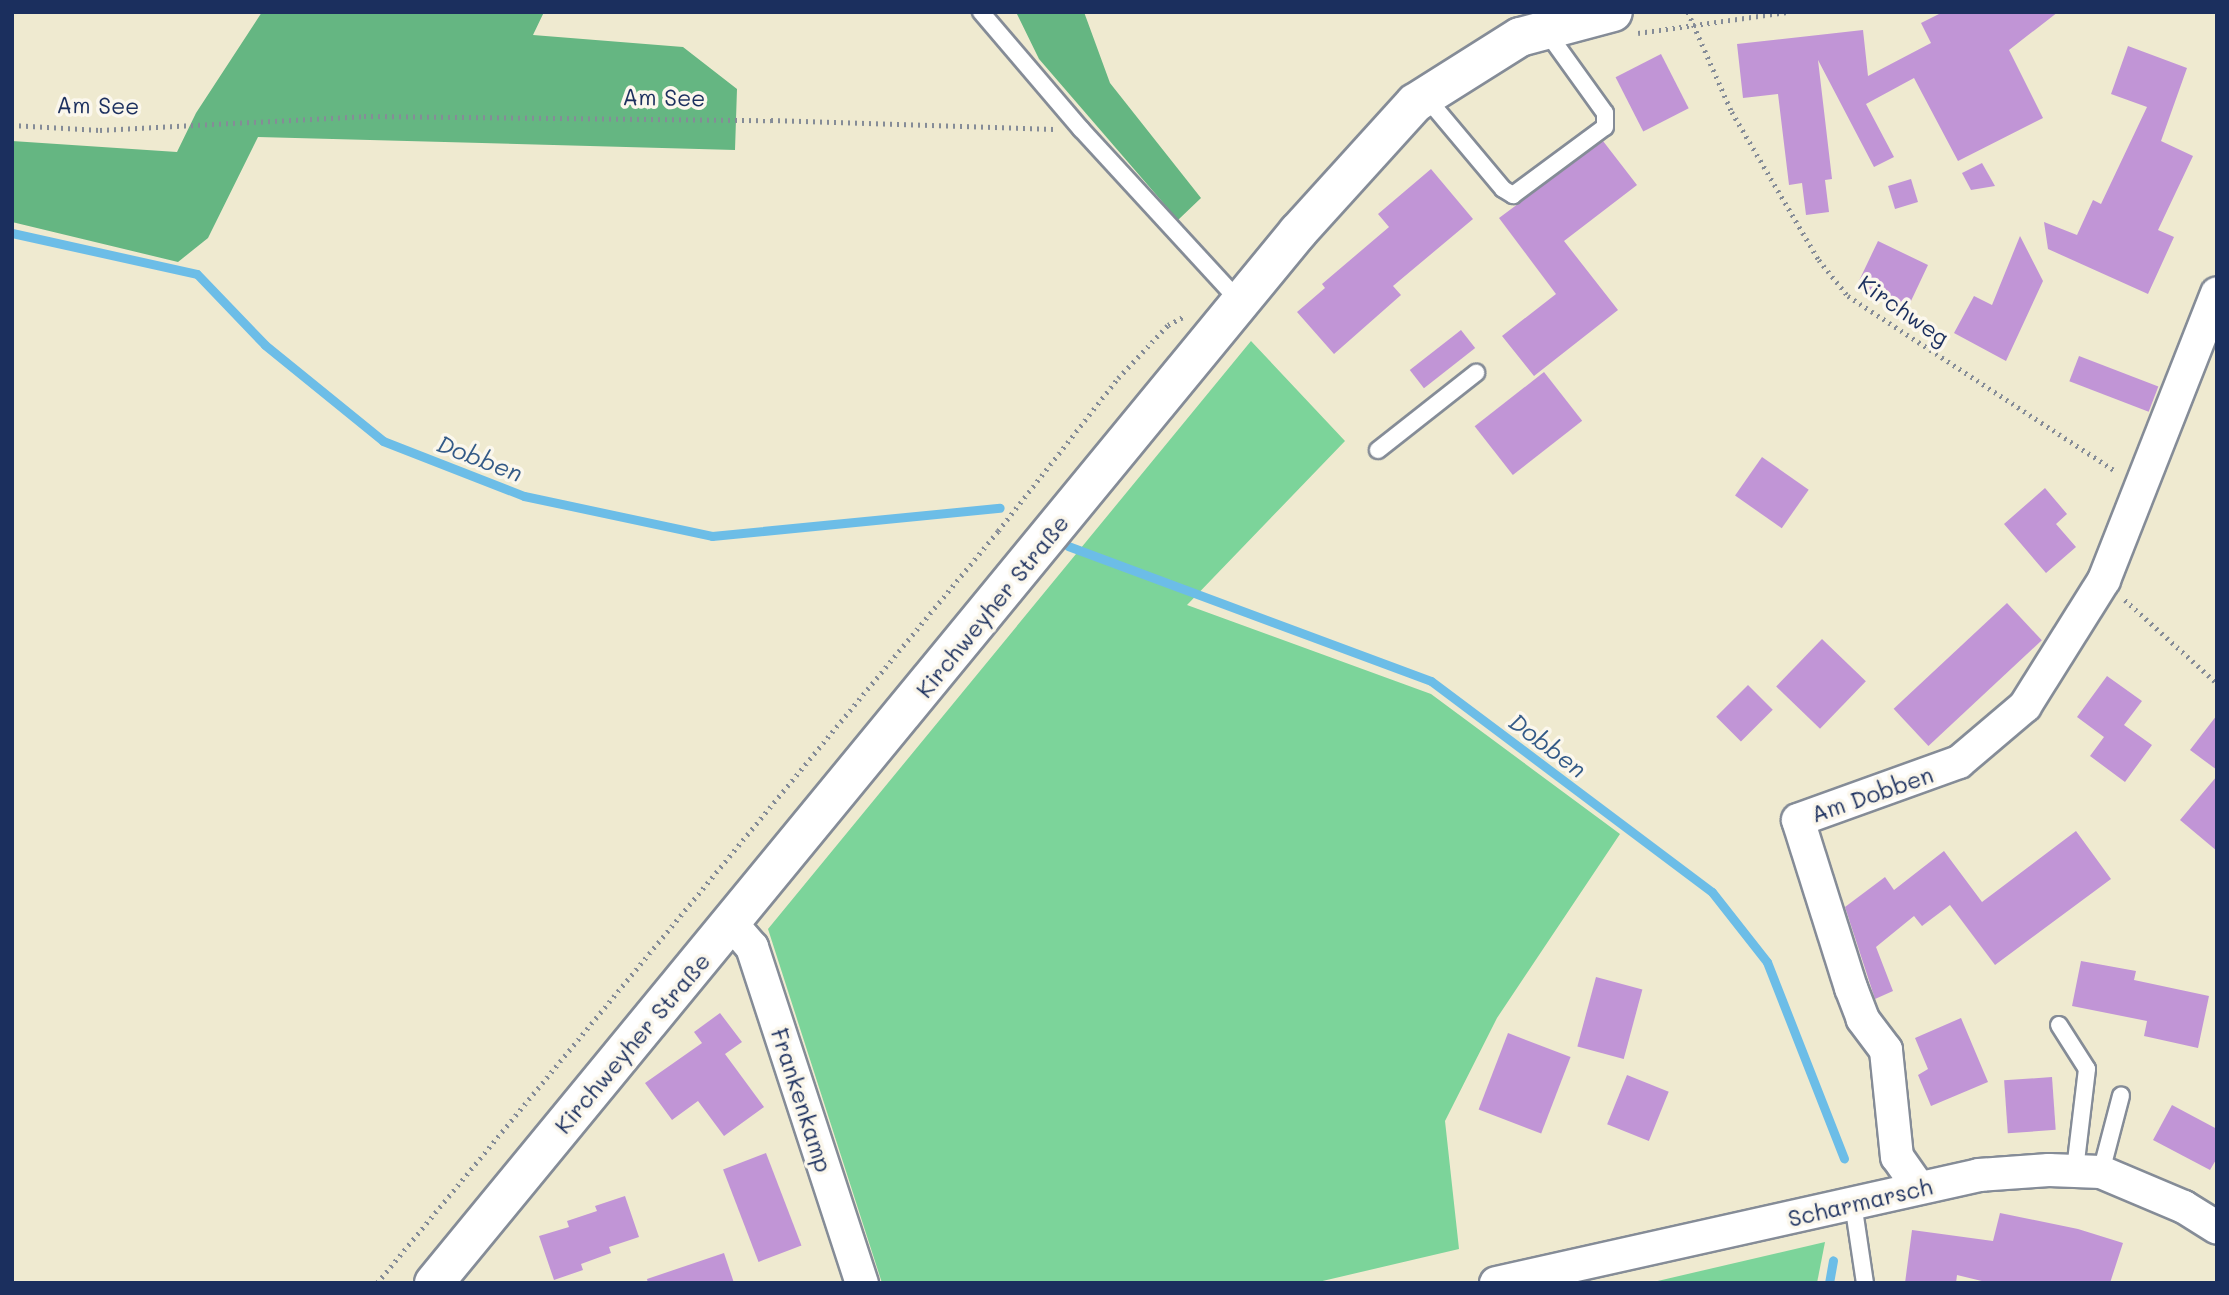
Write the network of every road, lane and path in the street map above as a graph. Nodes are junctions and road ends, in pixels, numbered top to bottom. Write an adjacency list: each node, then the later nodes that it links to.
1 (981, 12): 9 (lane)
2 (1688, 12): 5 (path, Kirchweg)
3 (1788, 12): 5 (path)
4 (1619, 23): 5 (path); 6 (main road, Kirchweyher Straße)
5 (1692, 25): 14 (path, Kirchweg)
6 (1546, 30): 7 (main road, Kirchweyher Straße); 7 (lane)
7 (1425, 96): 10 (main road, Kirchweyher Straße)
8 (12, 125): 9 (path, Am See)
9 (1081, 130): 10 (lane)
10 (1231, 293): 17 (main road, Kirchweyher Straße); 24 (path)
11 (2217, 293): 14 (street, Am Dobben)
12 (1476, 373): 13 (lane)
13 (1378, 450)
14 (2142, 488): 15 (street, Am Dobben)
15 (2104, 580): 16 (path); 21 (street, Am Dobben)
16 (2217, 683)
17 (731, 923): 25 (main road, Kirchweyher Straße); 26 (street, Frankenkamp)
18 (2059, 1025): 20 (lane)
19 (2121, 1096): 20 (lane)
20 (2088, 1171): 21 (street, Scharmarsch); 23 (street, Scharmarsch)
21 (1919, 1188): 22 (street, Scharmarsch)
22 (1853, 1203): 27 (street, Scharmarsch); 28 (lane)
23 (2217, 1228)
24 (377, 1283)
25 (433, 1283)
26 (862, 1283)
27 (1496, 1283)
28 (1865, 1283)

